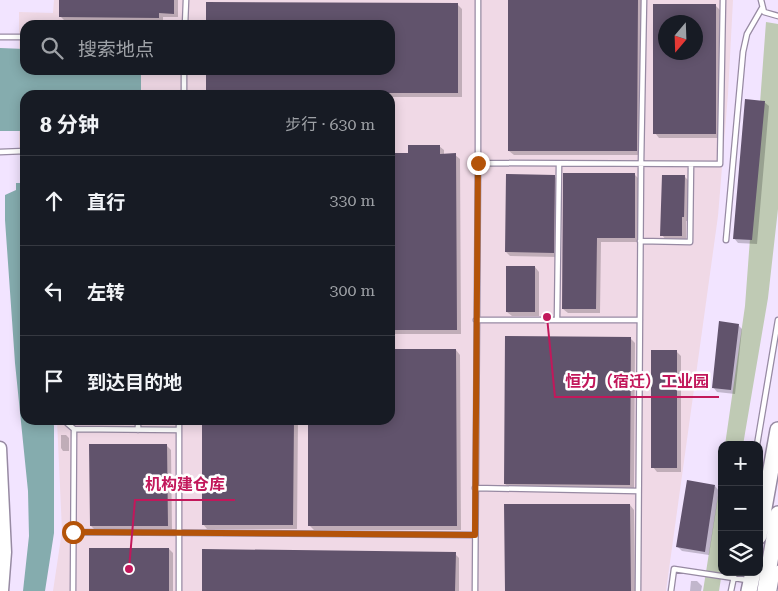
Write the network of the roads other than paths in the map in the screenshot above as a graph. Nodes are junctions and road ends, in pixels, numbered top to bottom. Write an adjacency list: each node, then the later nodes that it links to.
1 (186, 0): 8 (lane)
2 (478, 0): 15 (lane)
3 (644, 0): 17 (lane)
4 (723, 0): 18 (lane)
5 (761, 0): 6 (lane)
6 (762, 8): 7 (lane); 19 (lane)
7 (778, 16)
8 (185, 20)
9 (0, 37): 10 (lane)
10 (20, 37)
11 (184, 75): 12 (lane)
12 (184, 90)
13 (20, 150): 14 (lane)
14 (0, 152)
15 (478, 163): 16 (lane); 21 (lane)
16 (559, 164): 17 (lane); 22 (lane)
17 (641, 164): 18 (lane); 20 (lane)
18 (692, 164): 20 (lane)
19 (726, 240)
20 (640, 242): 23 (lane)
21 (476, 320): 22 (lane); 34 (lane)
22 (557, 320): 23 (lane)
23 (640, 320): 35 (lane)
24 (778, 320): 32 (lane)
25 (69, 425): 28 (lane)
26 (138, 425): 29 (lane)
27 (180, 425): 30 (lane)
28 (74, 429): 29 (lane); 38 (lane)
29 (138, 430): 30 (lane)
30 (179, 430): 39 (lane)
31 (778, 430): 37 (main road)
32 (758, 441)
33 (0, 448): 44 (street)
34 (475, 488): 35 (lane); 40 (lane)
35 (638, 491): 48 (lane)
36 (778, 514): 51 (main road)
37 (760, 531)
38 (73, 532): 39 (lane); 45 (lane)
39 (179, 533): 40 (lane); 46 (lane)
40 (475, 535): 47 (lane)
41 (778, 568): 52 (lane)
42 (734, 578): 43 (lane); 49 (lane); 50 (lane)
43 (751, 581)
44 (2, 591)
45 (73, 591)
46 (179, 591)
47 (475, 591)
48 (638, 591)
49 (671, 591)
50 (731, 591)
51 (765, 591)
52 (774, 591)

